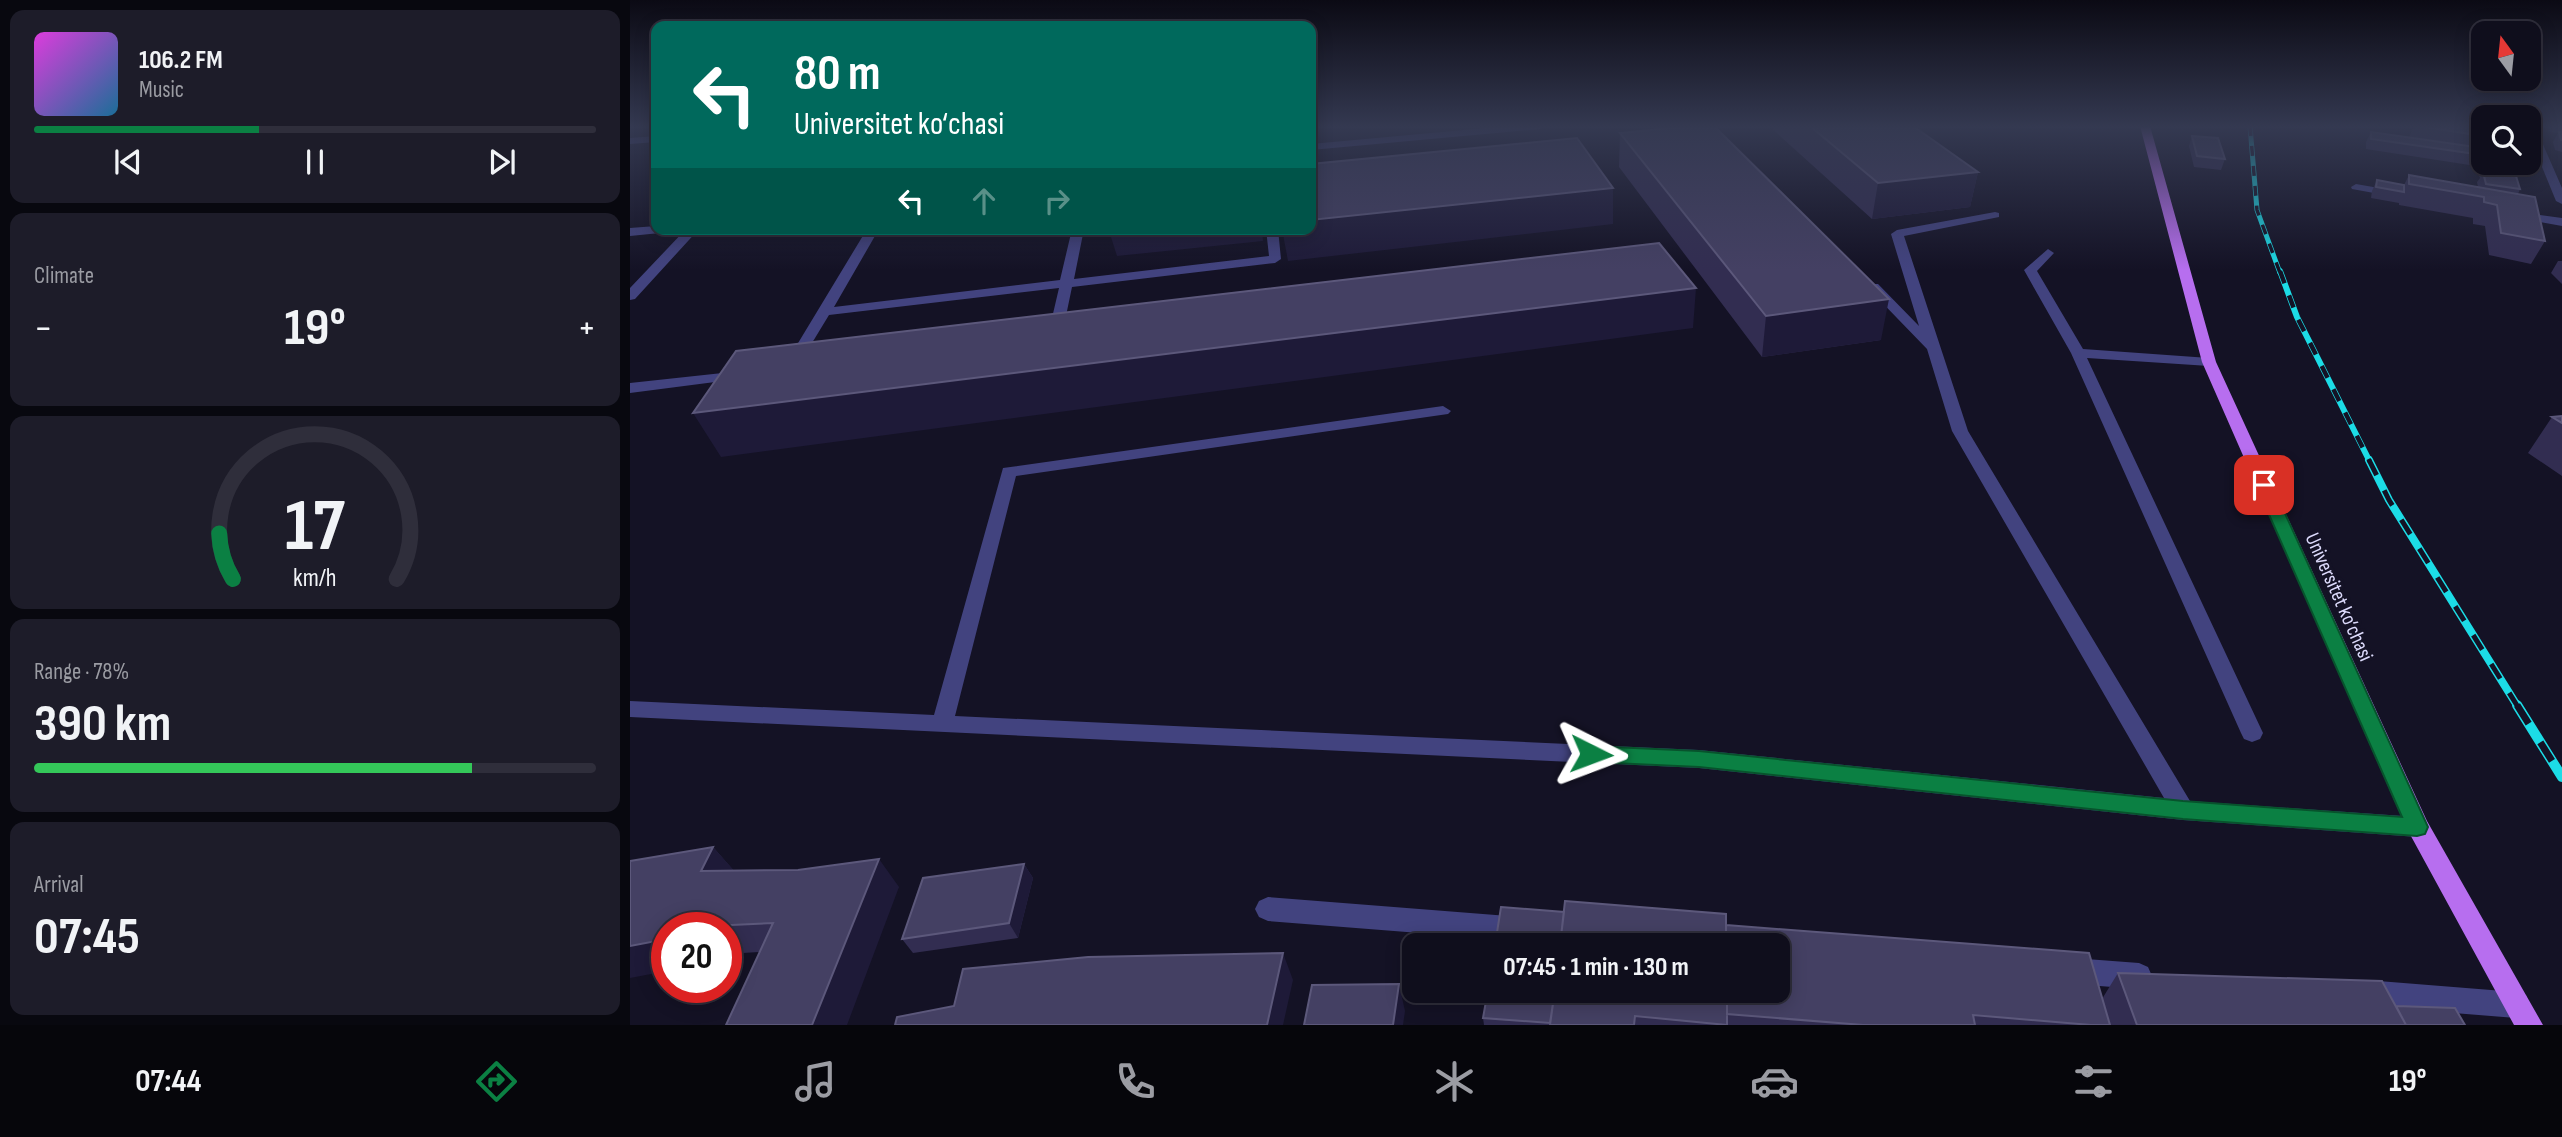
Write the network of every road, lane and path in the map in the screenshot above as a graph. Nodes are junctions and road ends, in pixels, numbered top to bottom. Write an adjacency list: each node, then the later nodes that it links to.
1 (2159, 174): 23 (main road, Universitet kо‘chasi)
2 (2550, 174): 5 (street)
3 (2356, 187): 4 (street)
4 (2411, 197)
5 (2562, 201)
6 (2507, 213): 8 (street)
7 (1995, 215): 21 (street)
8 (2562, 222)
9 (651, 230): 10 (street)
10 (630, 232)
11 (687, 235): 18 (street)
12 (869, 235): 19 (street)
13 (1077, 235): 17 (street)
14 (1273, 235): 17 (street)
15 (2048, 253): 22 (street)
16 (1868, 282): 21 (street)
17 (1068, 283): 19 (street); 20 (street)
18 (630, 296)
19 (824, 312): 24 (street)
20 (1054, 337)
21 (1937, 350): 31 (street)
22 (2078, 353): 23 (street); 30 (street)
23 (2209, 362): 32 (main road, Universitet kо‘chasi)
24 (790, 369)
25 (750, 374): 26 (street)
26 (630, 388)
27 (1443, 411): 29 (street)
28 (630, 709): 29 (street)
29 (942, 724): 31 (street)
30 (2252, 733)
31 (2183, 810): 32 (street)
32 (2417, 827): 38 (main road, Universitet kо‘chasi)
33 (1268, 909): 34 (street)
34 (1542, 930)
35 (2043, 969): 36 (street)
36 (2168, 978)
37 (2335, 991): 38 (street)
38 (2523, 1015)

